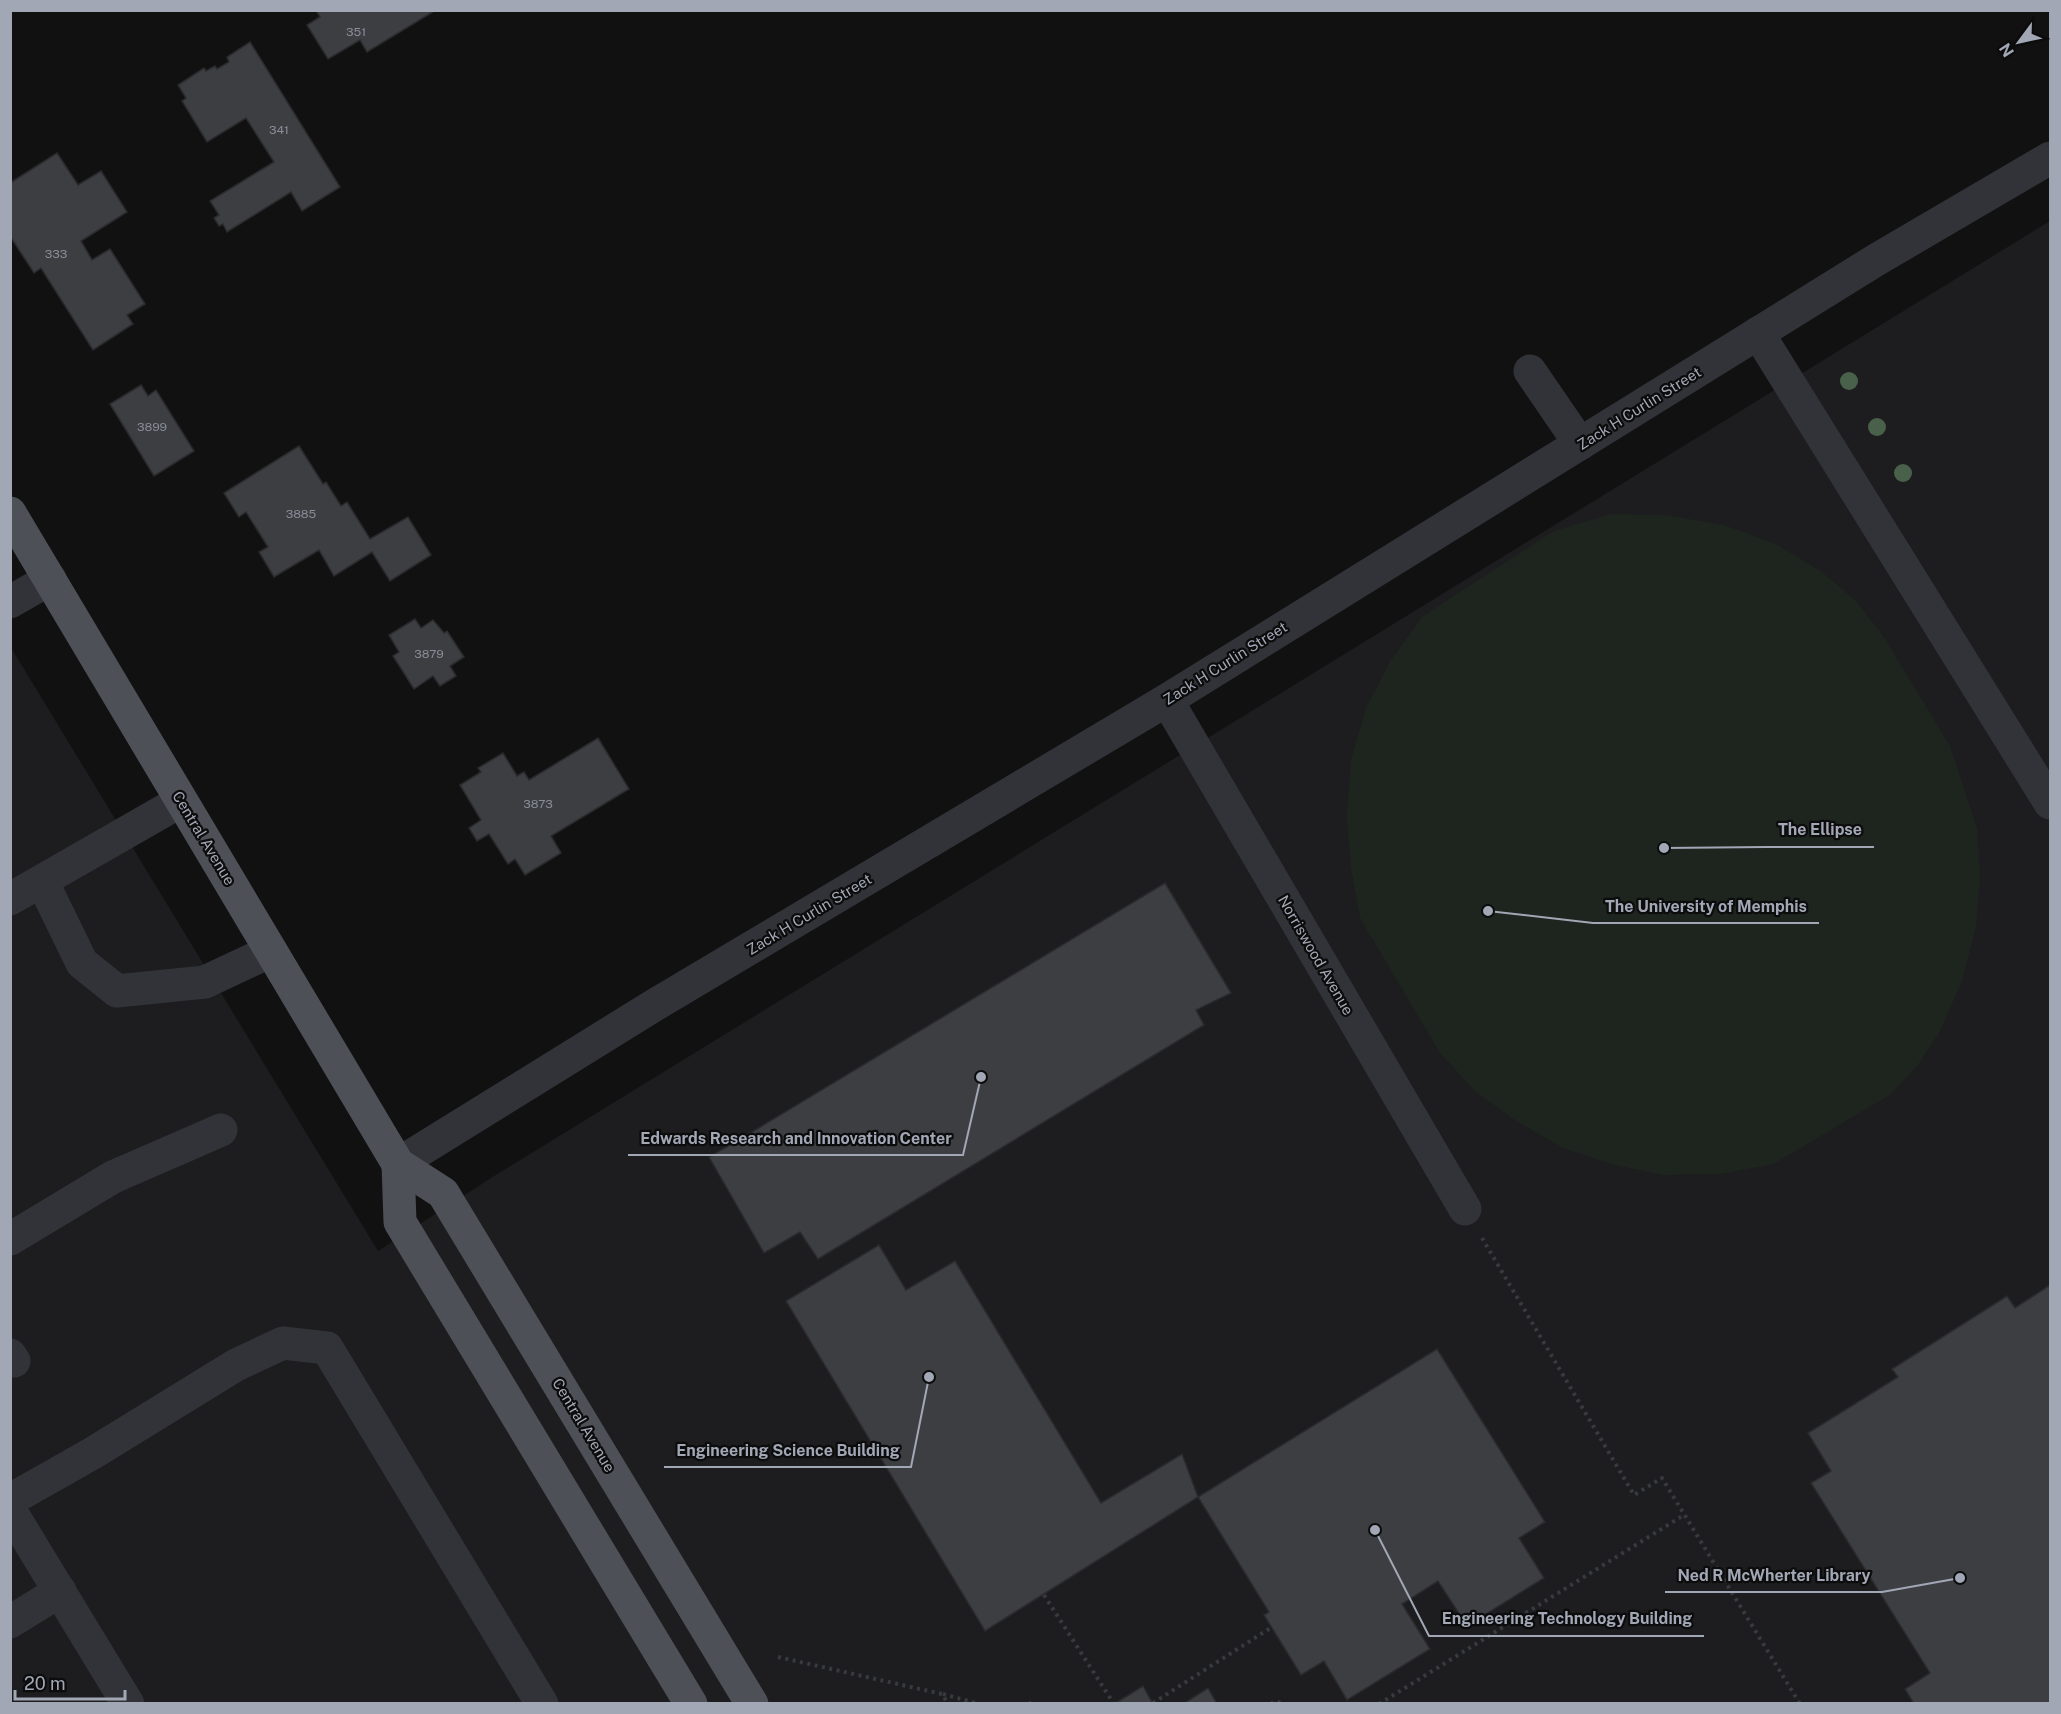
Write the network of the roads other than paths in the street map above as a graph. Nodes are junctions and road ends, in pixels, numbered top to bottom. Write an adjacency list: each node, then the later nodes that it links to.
1 (2050, 158): 2 (street, Zack H Curlin Street)
2 (1758, 333): 4 (street, Zack H Curlin Street); 10 (street)
3 (1530, 371): 4 (street)
4 (1580, 444): 8 (street, Zack H Curlin Street)
5 (10, 513): 6 (main road, Central Avenue)
6 (50, 579): 7 (street); 9 (main road, Central Avenue)
7 (10, 602)
8 (1167, 700): 15 (street, Zack H Curlin Street); 16 (street, Norriswood Avenue)
9 (181, 801): 11 (street); 13 (main road, Central Avenue)
10 (2050, 803)
11 (42, 880): 12 (street); 13 (street)
12 (10, 899)
13 (271, 951): 15 (main road, Central Avenue)
14 (221, 1130): 17 (street)
15 (398, 1164): 24 (main road, Central Avenue); 25 (main road, Central Avenue)
16 (1465, 1209)
17 (10, 1239)
18 (10, 1500): 23 (street)
19 (10, 1510): 20 (street)
20 (60, 1591): 21 (street); 22 (street)
21 (10, 1622)
22 (128, 1704)
23 (542, 1704)
24 (692, 1704)
25 (752, 1704)

